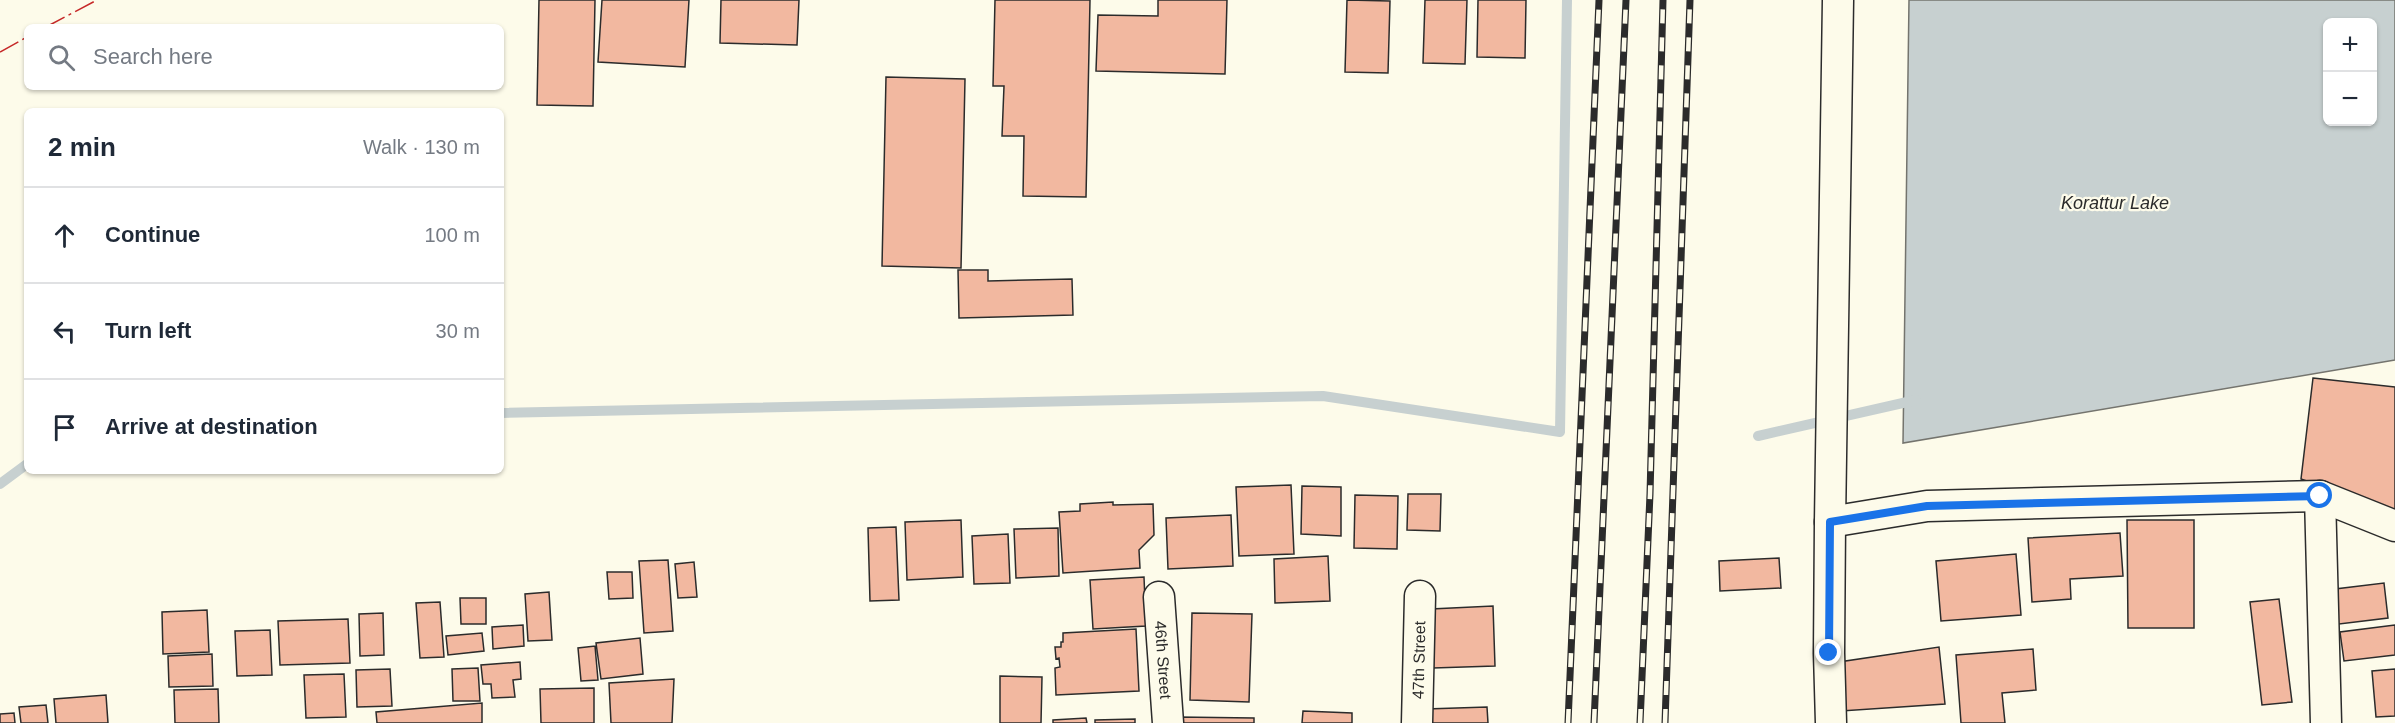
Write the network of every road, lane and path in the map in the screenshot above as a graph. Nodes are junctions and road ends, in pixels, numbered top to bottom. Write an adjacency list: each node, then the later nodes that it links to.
1 (1838, 0): 3 (street)
2 (2320, 496): 3 (street); 4 (street); 10 (street)
3 (1830, 522): 9 (street)
4 (2395, 526)
5 (1420, 596): 8 (street, 47th Street)
6 (1159, 597): 7 (street, 46th Street)
7 (1168, 723)
8 (1417, 723)
9 (1831, 723)
10 (2326, 723)

